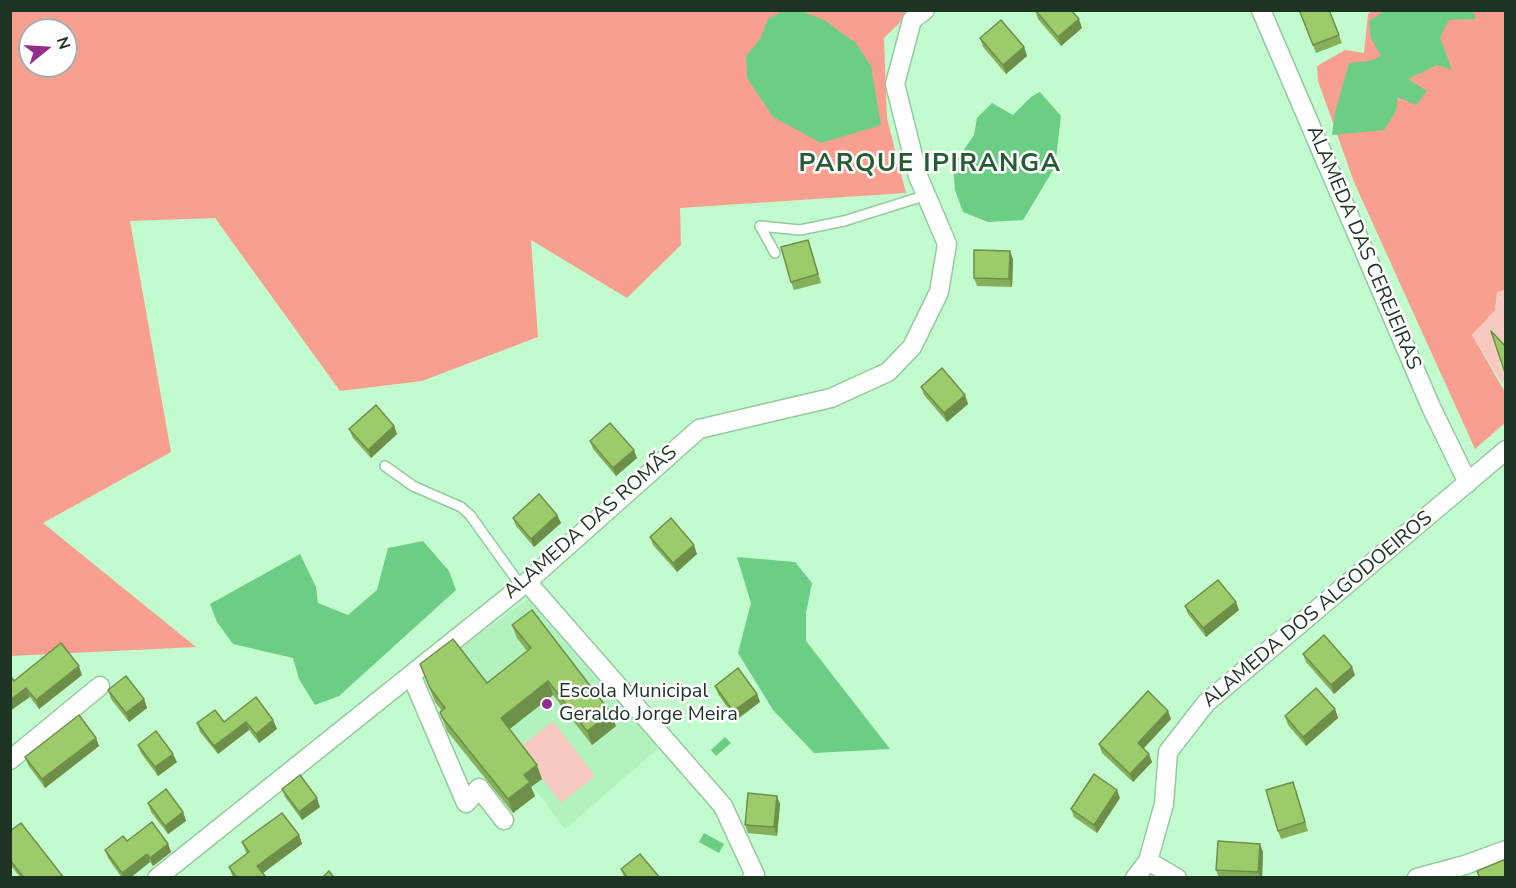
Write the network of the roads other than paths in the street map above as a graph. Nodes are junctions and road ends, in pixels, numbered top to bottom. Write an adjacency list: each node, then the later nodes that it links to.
1 (925, 10): 3 (street, ALAMEDA DAS ROMÃS)
2 (1261, 10): 7 (street, ALAMEDA DAS CEREJEIRAS)
3 (927, 195): 4 (lane); 8 (street, ALAMEDA DAS ROMÃS)
4 (775, 253)
5 (1506, 450): 7 (street, ALAMEDA DOS ALGODOEIROS)
6 (385, 466): 8 (lane)
7 (1468, 483): 14 (street, ALAMEDA DOS ALGODOEIROS)
8 (524, 584): 9 (street, ALAMEDA DAS ROMÃS); 15 (street)
9 (412, 676): 12 (street); 16 (street, ALAMEDA DAS ROMÃS)
10 (100, 687): 11 (street)
11 (10, 760)
12 (504, 820)
13 (1506, 850): 19 (street)
14 (1148, 861): 17 (street); 18 (street)
15 (754, 876)
16 (157, 878)
17 (1135, 878)
18 (1177, 878)
19 (1416, 878)

